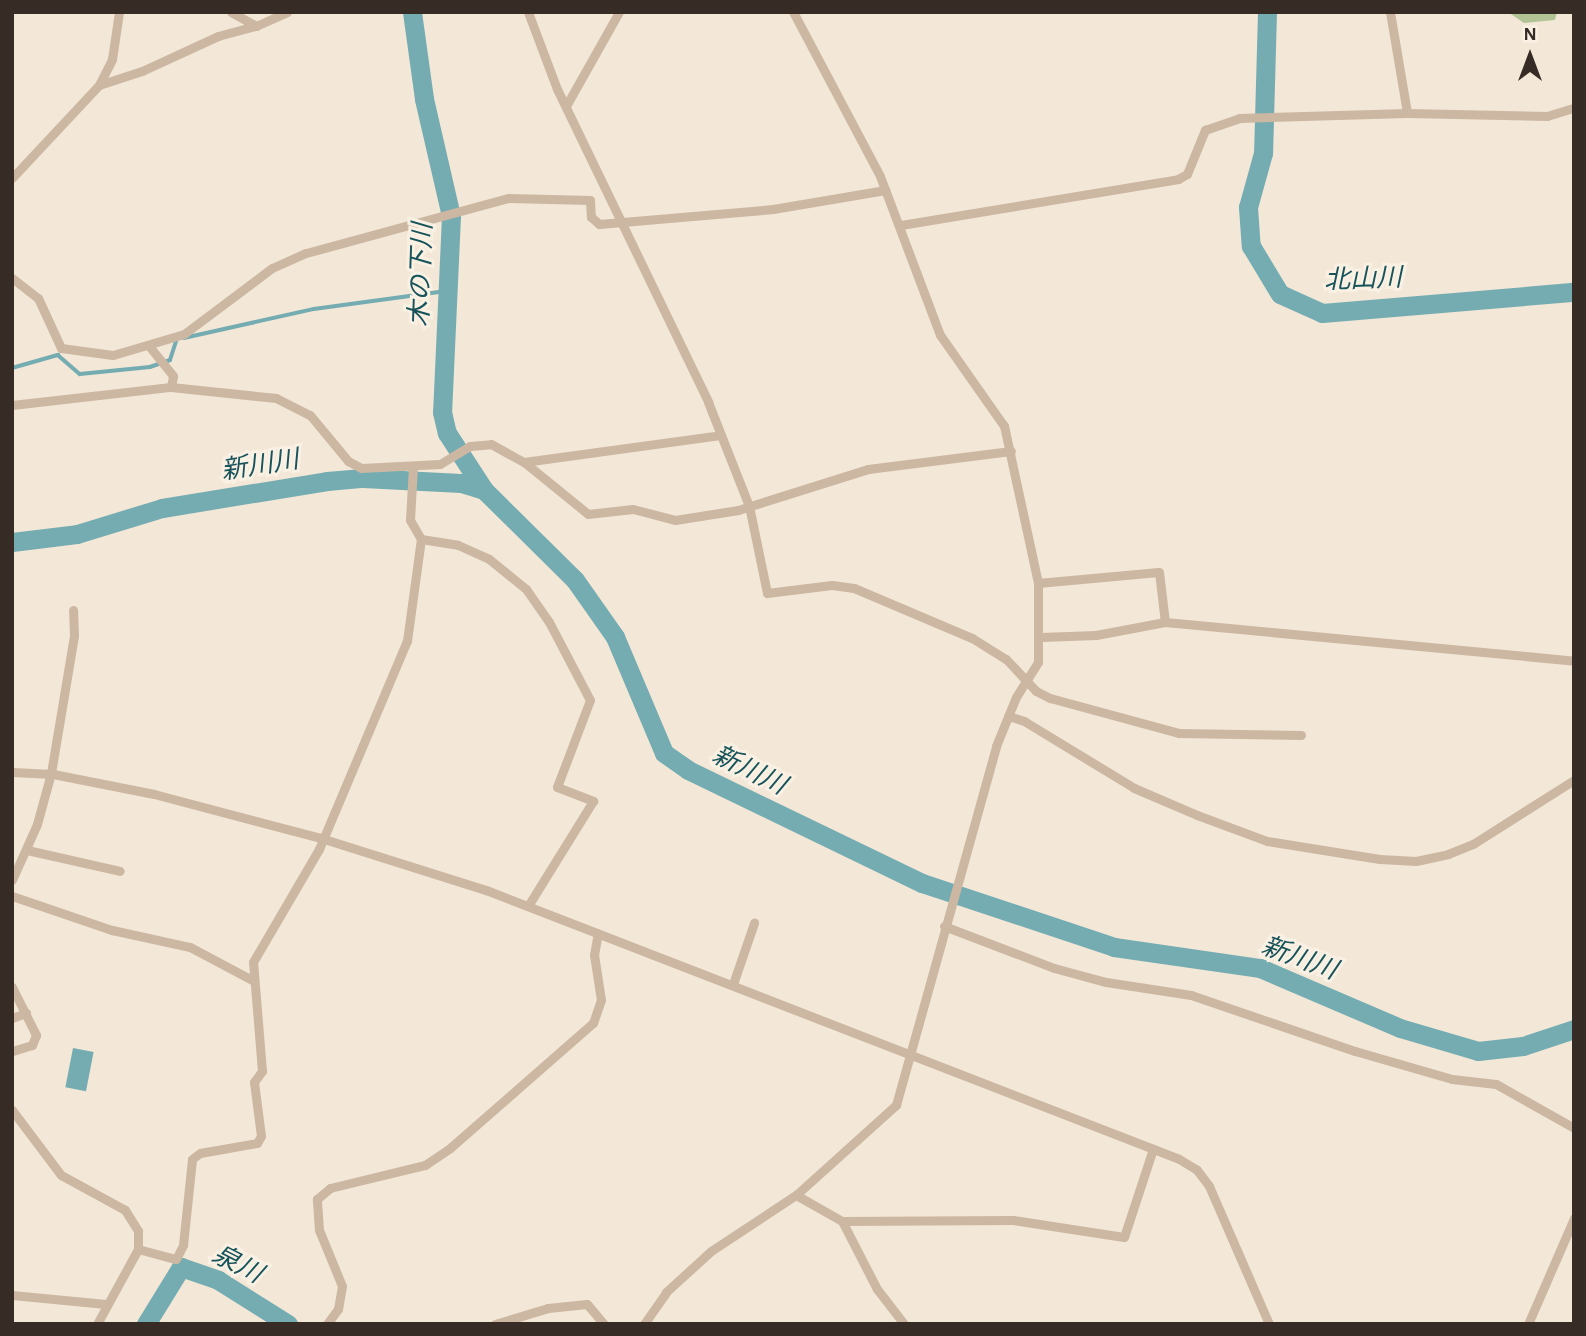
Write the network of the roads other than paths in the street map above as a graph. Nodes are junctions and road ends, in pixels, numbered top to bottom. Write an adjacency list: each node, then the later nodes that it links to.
1 (119, 12): 9 (street)
2 (230, 12): 8 (street)
3 (287, 12): 8 (street)
4 (528, 12): 10 (street)
5 (619, 12): 10 (street)
6 (793, 12): 14 (street)
7 (1390, 12): 12 (street)
8 (256, 26): 9 (street)
9 (99, 85): 13 (street)
10 (566, 106): 15 (street)
11 (1574, 108): 12 (street)
12 (1407, 113): 16 (street)
13 (12, 178)
14 (885, 190): 15 (street); 16 (street)
15 (622, 223): 18 (street); 21 (street)
16 (901, 225): 22 (street)
17 (12, 278): 18 (street)
18 (149, 346): 19 (street)
19 (171, 387): 20 (street); 24 (street)
20 (12, 404)
21 (720, 435): 23 (street); 25 (street)
22 (1011, 451): 25 (street); 27 (street)
23 (524, 462): 24 (street); 25 (street)
24 (413, 468): 26 (street)
25 (749, 506): 32 (street)
26 (421, 538): 38 (street); 43 (street)
27 (1038, 583): 29 (street); 30 (street)
28 (74, 610): 36 (street)
29 (1165, 622): 30 (street); 31 (street)
30 (1041, 637): 32 (street)
31 (1574, 662)
32 (1029, 682): 33 (street); 34 (street)
33 (1008, 716): 37 (street); 45 (street)
34 (1301, 735)
35 (12, 772): 36 (street)
36 (51, 773): 38 (street); 39 (street)
37 (1574, 780)
38 (324, 838): 43 (street); 47 (street)
39 (27, 850): 40 (street); 41 (street)
40 (120, 871)
41 (12, 880)
42 (12, 896): 47 (street)
43 (528, 906): 46 (street)
44 (754, 923): 48 (street)
45 (944, 926): 53 (street); 55 (street)
46 (598, 933): 48 (street); 64 (street)
47 (254, 981): 60 (street)
48 (733, 984): 53 (street)
49 (12, 986): 50 (street)
50 (26, 1013): 51 (street); 52 (street)
51 (12, 1018)
52 (12, 1051)
53 (913, 1055): 56 (street); 57 (street)
54 (12, 1110): 60 (street)
55 (1574, 1128)
56 (1153, 1149): 59 (street); 69 (street)
57 (796, 1195): 59 (street); 67 (street)
58 (1574, 1218): 70 (street)
59 (842, 1221): 68 (street)
60 (138, 1249): 62 (street)
61 (12, 1295): 62 (street)
62 (106, 1304): 63 (street)
63 (97, 1324)
64 (327, 1324)
65 (495, 1324): 66 (street)
66 (604, 1324)
67 (644, 1324)
68 (904, 1324)
69 (1269, 1324)
70 (1528, 1324)

